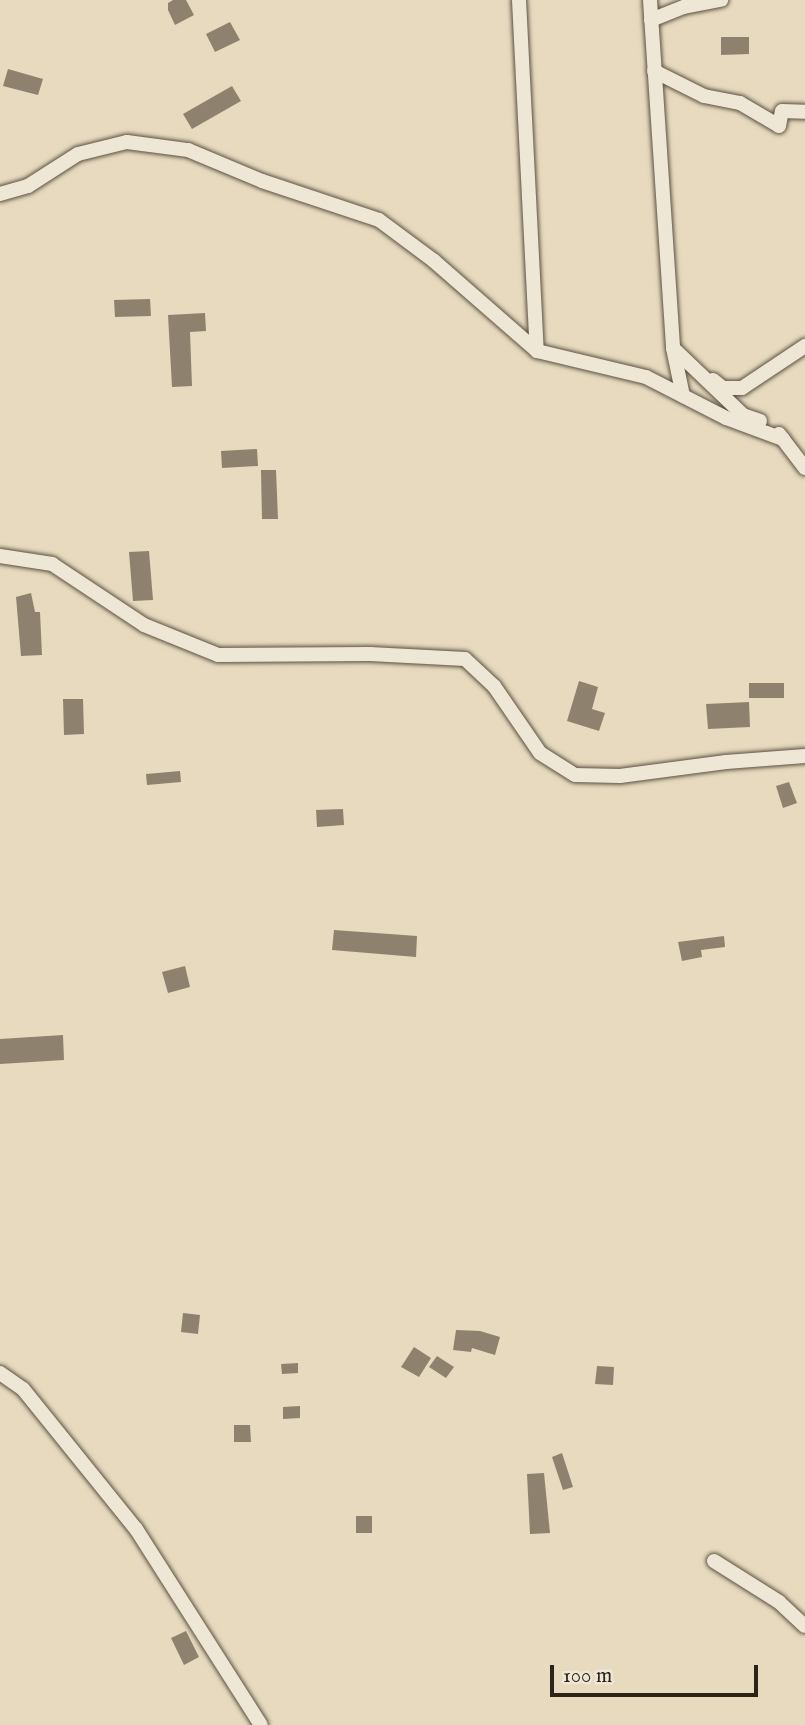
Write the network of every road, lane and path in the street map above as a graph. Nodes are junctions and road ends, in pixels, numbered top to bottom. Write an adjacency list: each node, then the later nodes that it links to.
1 (519, 0): 10 (street)
2 (650, 0): 4 (street)
3 (722, 0): 4 (street)
4 (651, 20): 5 (street)
5 (654, 71): 6 (street); 9 (street)
6 (805, 112)
7 (0, 194): 10 (street)
8 (805, 346): 9 (street)
9 (673, 348): 11 (street); 12 (street)
10 (537, 352): 11 (street)
11 (683, 396): 12 (street)
12 (783, 439): 13 (street)
13 (805, 468)
14 (0, 556): 15 (street)
15 (805, 756)
16 (0, 1373): 19 (street)
17 (714, 1561): 18 (street)
18 (805, 1626)
19 (261, 1725)

